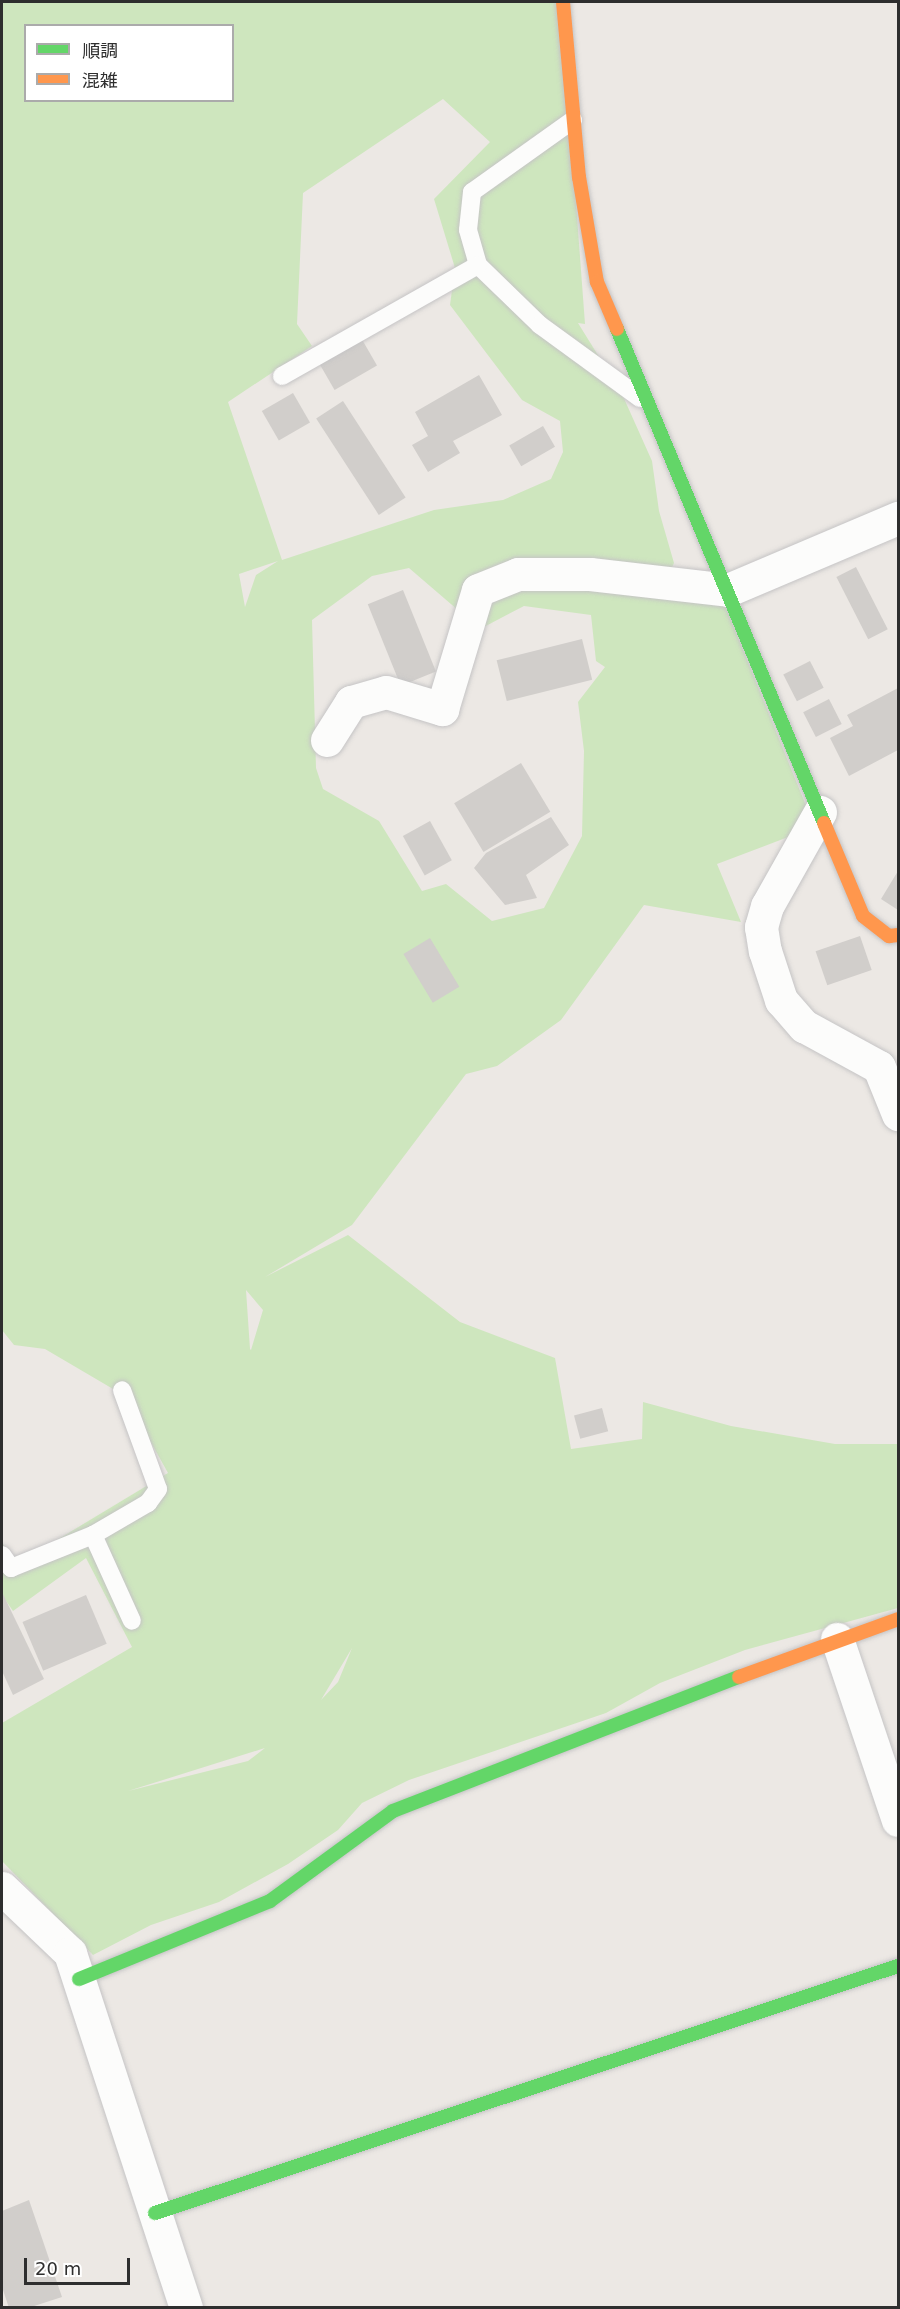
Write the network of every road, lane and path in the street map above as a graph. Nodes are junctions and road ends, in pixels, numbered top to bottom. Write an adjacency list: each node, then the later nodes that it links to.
1 (563, 2): 2 (street)
2 (573, 120): 3 (lane); 5 (street)
3 (478, 265): 4 (lane); 5 (lane)
4 (282, 376)
5 (649, 404): 7 (street)
6 (898, 518): 7 (street)
7 (728, 590): 8 (street); 9 (street)
8 (327, 740)
9 (820, 812): 10 (street); 11 (street)
10 (898, 935)
11 (898, 1114)
12 (122, 1390): 13 (lane)
13 (93, 1535): 14 (lane); 16 (lane)
14 (2, 1555)
15 (898, 1619): 17 (street)
16 (132, 1622)
17 (837, 1639): 18 (street); 21 (street)
18 (898, 1821)
19 (2, 1888): 21 (street)
20 (898, 1966): 22 (street)
21 (79, 1979): 22 (street)
22 (155, 2213): 23 (street)
23 (186, 2307)

